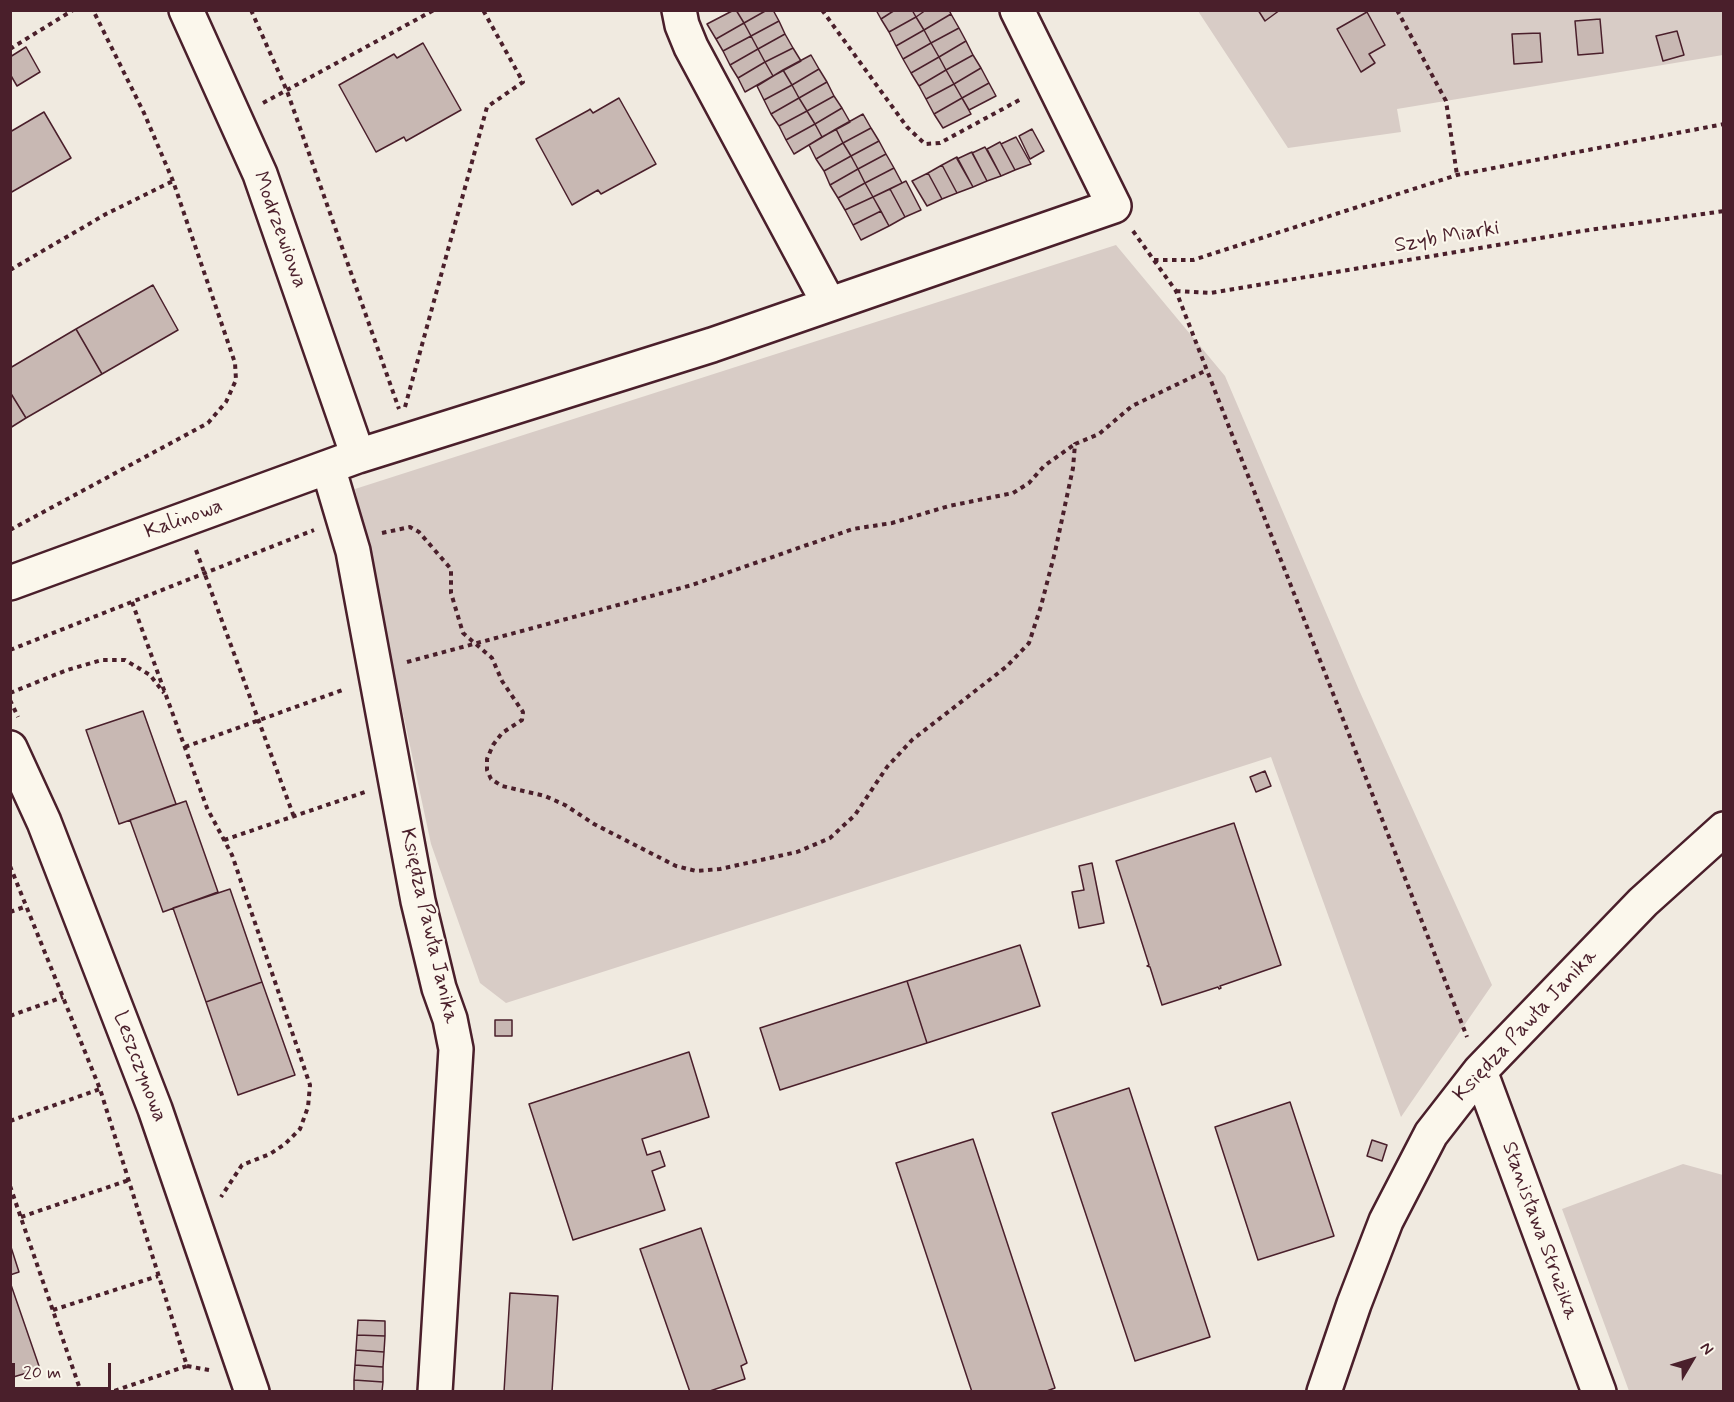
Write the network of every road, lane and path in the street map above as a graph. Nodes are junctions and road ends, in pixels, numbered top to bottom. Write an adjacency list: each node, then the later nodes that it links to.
1 (73, 10): 11 (path)
2 (93, 10): 17 (path)
3 (186, 10): 14 (street, Modrzewiowa)
4 (251, 10): 13 (path)
5 (434, 10): 13 (path)
6 (483, 10): 13 (path)
7 (679, 10): 23 (street)
8 (822, 10): 12 (path)
9 (1017, 10): 12 (street)
10 (1397, 10): 16 (path)
11 (10, 49)
12 (1053, 82): 18 (street)
13 (287, 91): 14 (path)
14 (234, 117): 26 (street, Modrzewiowa)
15 (1724, 124): 16 (path)
16 (1457, 175): 20 (path)
17 (173, 181): 21 (path); 29 (path)
18 (1114, 206): 20 (path); 23 (street, Kalinowa)
19 (1724, 211): 22 (path, Szyb Miarki)
20 (1154, 260): 22 (path)
21 (10, 270)
22 (1176, 291): 24 (path)
23 (829, 304): 26 (street, Kalinowa)
24 (1207, 370): 25 (path); 52 (path)
25 (1075, 444): 34 (path); 34 (path)
26 (358, 456): 27 (street, Kalinowa)
27 (328, 467): 28 (street, Kalinowa); 30 (street, Księdza Pawła Janika)
28 (185, 520): 31 (path); 32 (street, Kalinowa)
29 (10, 530)
30 (346, 530): 31 (path); 34 (path); 43 (street, Księdza Pawła Janika)
31 (204, 573): 33 (path); 40 (path)
32 (10, 583)
33 (132, 602): 35 (path); 39 (path)
34 (476, 643): 36 (path)
35 (10, 650)
36 (398, 664)
37 (352, 686): 40 (path)
38 (10, 693): 39 (path)
39 (167, 696): 41 (path)
40 (258, 720): 41 (path); 44 (path)
41 (185, 747): 46 (path)
42 (10, 748): 63 (street, Leszczynowa)
43 (396, 781): 44 (path); 64 (street, Księdza Pawła Janika)
44 (294, 817): 46 (path)
45 (1724, 829): 52 (street, Księdza Pawła Janika)
46 (224, 840): 57 (path)
47 (10, 866): 48 (path)
48 (27, 906): 49 (path); 50 (path)
49 (10, 912)
50 (63, 997): 51 (path); 53 (path)
51 (10, 1017)
52 (1480, 1071): 65 (street, Księdza Pawła Janika); 66 (street, Stanisława Struzika)
53 (100, 1089): 54 (path); 55 (path)
54 (10, 1121)
55 (129, 1180): 58 (path); 59 (path)
56 (10, 1186): 58 (path)
57 (220, 1198)
58 (21, 1217): 60 (path)
59 (158, 1276): 60 (path); 62 (path)
60 (52, 1310): 61 (path)
61 (81, 1392)
62 (111, 1392)
63 (252, 1392)
64 (435, 1392)
65 (1324, 1392)
66 (1599, 1392)

